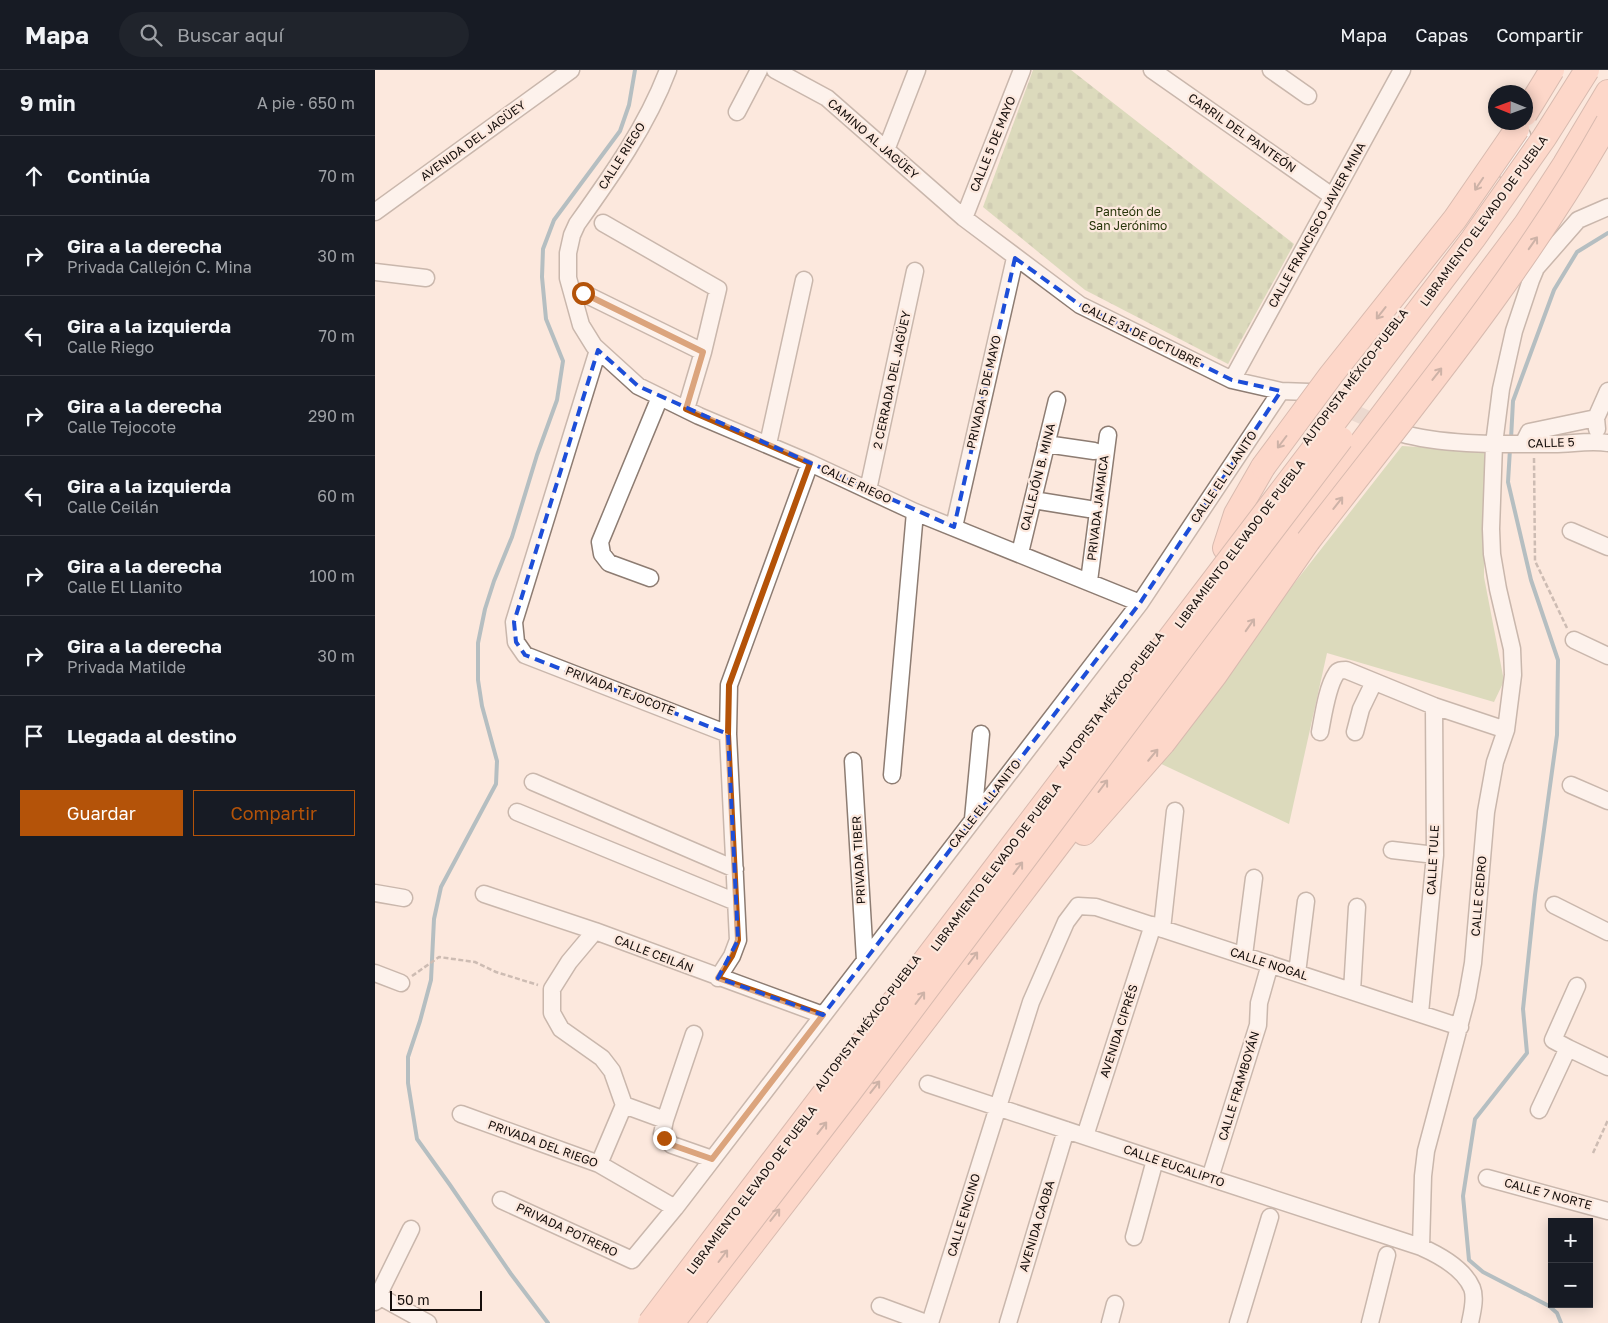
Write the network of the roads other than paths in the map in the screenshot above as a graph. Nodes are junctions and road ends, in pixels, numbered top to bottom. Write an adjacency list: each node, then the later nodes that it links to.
1 (571, 70): 25 (street, AVENIDA DEL JAGÜEY)
2 (668, 70): 34 (street, CALLE RIEGO)
3 (759, 70): 18 (street)
4 (775, 70): 21 (street, CAMINO AL JAGÜEY)
5 (917, 70): 21 (street)
6 (1022, 70): 26 (street, CALLE 5 DE MAYO)
7 (1152, 70): 23 (street, CARRIL DEL PANTEÓN)
8 (1271, 70): 16 (street)
9 (1402, 70): 23 (street, CALLE FRANCISCO JAVIER MINA)
10 (1548, 70): 22 (street)
11 (1552, 70): 17 (highway, bridge)
12 (1575, 70): 22 (highway, AUTOPISTA MÉXICO-PUEBLA)
13 (1587, 70): 139 (highway, LIBRAMIENTO ELEVADO DE PUEBLA, bridge)
14 (1605, 70): 140 (highway, LIBRAMIENTO ELEVADO DE PUEBLA, one-way to 14, bridge)
15 (1608, 92): 85 (highway, one-way to 15)
16 (1308, 96)
17 (1533, 101)
18 (737, 112)
19 (1608, 122): 85 (highway, one-way to 19, bridge)
20 (1516, 130): 60 (highway, one-way to 60, bridge)
21 (886, 150): 26 (street, CAMINO AL JAGÜEY)
22 (1507, 172): 60 (highway, AUTOPISTA MÉXICO-PUEBLA)
23 (1332, 196): 36 (street, CALLE FRANCISCO JAVIER MINA)
24 (1608, 207): 49 (street, CALLE CEDRO)
25 (375, 212)
26 (964, 218): 28 (street, CALLE 31 DE OCTUBRE)
27 (603, 223): 35 (street)
28 (1015, 258): 36 (street, CALLE 31 DE OCTUBRE); 57 (street, PRIVADA 5 DE MAYO)
29 (915, 271): 53 (street, 2 CERRADA DEL JAGÜEY)
30 (375, 272): 31 (street)
31 (426, 278)
32 (804, 280): 47 (street)
33 (583, 293): 35 (street)
34 (598, 350): 40 (street, CALLE RIEGO); 72 (street, PRIVADA TEJOCOTE)
35 (703, 352): 42 (street)
36 (1232, 380): 37 (street, CALLE 31 DE OCTUBRE)
37 (1281, 391): 39 (street, CALLE 31 DE OCTUBRE); 64 (street, CALLE EL LLANITO)
38 (1608, 391): 43 (street)
39 (1309, 392)
40 (660, 397): 42 (street, CALLE RIEGO); 62 (street)
41 (1057, 400): 48 (street, CALLEJÓN B. MINA)
42 (686, 409): 47 (street, CALLE RIEGO)
43 (1597, 418): 46 (street); 50 (street)
44 (1400, 433): 49 (street, CALLE 5)
45 (1108, 435): 63 (street, PRIVADA JAMAICA)
46 (1603, 442): 50 (street, CALLE 5)
47 (768, 444): 52 (street, CALLE RIEGO)
48 (1046, 444): 51 (street); 54 (street, CALLEJÓN B. MINA)
49 (1497, 444): 50 (street, CALLE 5); 69 (street, CALLE CEDRO)
50 (1526, 444)
51 (1093, 451)
52 (810, 463): 53 (street, CALLE RIEGO); 72 (street)
53 (868, 490): 56 (street, CALLE RIEGO)
54 (1033, 500): 55 (street); 61 (street, CALLEJÓN B. MINA)
55 (1089, 510)
56 (915, 512): 57 (street, CALLE RIEGO); 75 (street)
57 (954, 527): 61 (street, CALLE RIEGO)
58 (1571, 531): 59 (street)
59 (1608, 547)
60 (1225, 548): 138 (highway, AUTOPISTA MÉXICO-PUEBLA)
61 (1020, 553): 63 (street, CALLE RIEGO)
62 (650, 578)
63 (1089, 581): 64 (street, CALLE RIEGO)
64 (1140, 603): 81 (street, CALLE EL LLANITO)
65 (1574, 640): 66 (street)
66 (1608, 656)
67 (1374, 682): 68 (street); 70 (street); 71 (street)
68 (1434, 706): 69 (street); 83 (street, CALLE TULE)
69 (1506, 730): 109 (street, CALLE CEDRO)
70 (1320, 732)
71 (1355, 732)
72 (728, 734): 84 (street)
73 (981, 734): 81 (street)
74 (853, 761): 99 (street, PRIVADA TIBER)
75 (892, 775)
76 (533, 782): 84 (street)
77 (1571, 785): 78 (street)
78 (1608, 802)
79 (1175, 811): 95 (street, AVENIDA CIPRÉS)
80 (517, 812): 91 (street)
81 (973, 819): 99 (street, CALLE EL LLANITO)
82 (1392, 850): 83 (street)
83 (1435, 855): 107 (street, CALLE TULE)
84 (735, 870): 91 (street)
85 (1034, 878): 141 (highway, one-way to 85)
86 (1253, 878): 98 (street)
87 (375, 893): 89 (street)
88 (484, 894): 96 (street, CALLE CEILÁN)
89 (404, 898)
90 (1306, 901): 102 (street)
91 (736, 902): 103 (street)
92 (1078, 906): 95 (street, CALLE NOGAL); 115 (street, CALLE ENCINO)
93 (1554, 906): 97 (street)
94 (1357, 907): 106 (street)
95 (1158, 927): 98 (street, CALLE NOGAL); 120 (street, AVENIDA CIPRÉS)
96 (595, 931): 103 (street, CALLE CEILÁN); 114 (street)
97 (1608, 932)
98 (1244, 955): 100 (street, CALLE NOGAL)
99 (865, 960): 108 (street, CALLE EL LLANITO)
100 (1270, 964): 102 (street, CALLE NOGAL); 124 (street, CALLE FRAMBOYÁN)
101 (375, 973): 104 (street)
102 (1297, 973): 106 (street, CALLE NOGAL)
103 (718, 978): 108 (street, CALLE CEILÁN)
104 (405, 981)
105 (1577, 986): 111 (street)
106 (1352, 991): 107 (street, CALLE NOGAL)
107 (1420, 1013): 109 (street, CALLE NOGAL)
108 (823, 1015): 121 (street, CALLE EL LLANITO)
109 (1459, 1027): 132 (street, CALLE CEDRO)
110 (694, 1034): 118 (street)
111 (1561, 1044): 112 (street); 116 (street)
112 (1608, 1067)
113 (928, 1084): 115 (street, CALLE EUCALIPTO)
114 (624, 1105): 118 (street); 123 (street)
115 (998, 1107): 119 (street, CALLE EUCALIPTO); 144 (street, CALLE ENCINO)
116 (1539, 1110)
117 (461, 1114): 123 (street, PRIVADA DEL RIEGO)
118 (665, 1120): 121 (street)
119 (1066, 1130): 120 (street, CALLE EUCALIPTO); 145 (street, AVENIDA CAOBA)
120 (1085, 1136): 122 (street, CALLE EUCALIPTO)
121 (712, 1159): 127 (street, CALLE EL LLANITO)
122 (1155, 1160): 124 (street, CALLE EUCALIPTO); 131 (street)
123 (599, 1164): 127 (street, PRIVADA DEL RIEGO)
124 (1209, 1178): 132 (street, CALLE EUCALIPTO)
125 (1487, 1178): 128 (street, CALLE 7 NORTE)
126 (501, 1200): 134 (street, PRIVADA POTRERO)
127 (675, 1208): 134 (street, CALLE EL LLANITO)
128 (1608, 1211)
129 (1270, 1217): 147 (street)
130 (411, 1229): 135 (street)
131 (1134, 1236)
132 (1421, 1247): 149 (street)
133 (1387, 1255): 148 (street)
134 (632, 1260)
135 (376, 1297): 137 (street)
136 (1115, 1304): 146 (street)
137 (427, 1323)
138 (638, 1323)
139 (650, 1323)
140 (672, 1323)
141 (691, 1323)
142 (886, 1323): 143 (street)
143 (926, 1323)
144 (930, 1323)
145 (1008, 1323)
146 (1110, 1323)
147 (1238, 1323)
148 (1370, 1323)
149 (1470, 1323)

